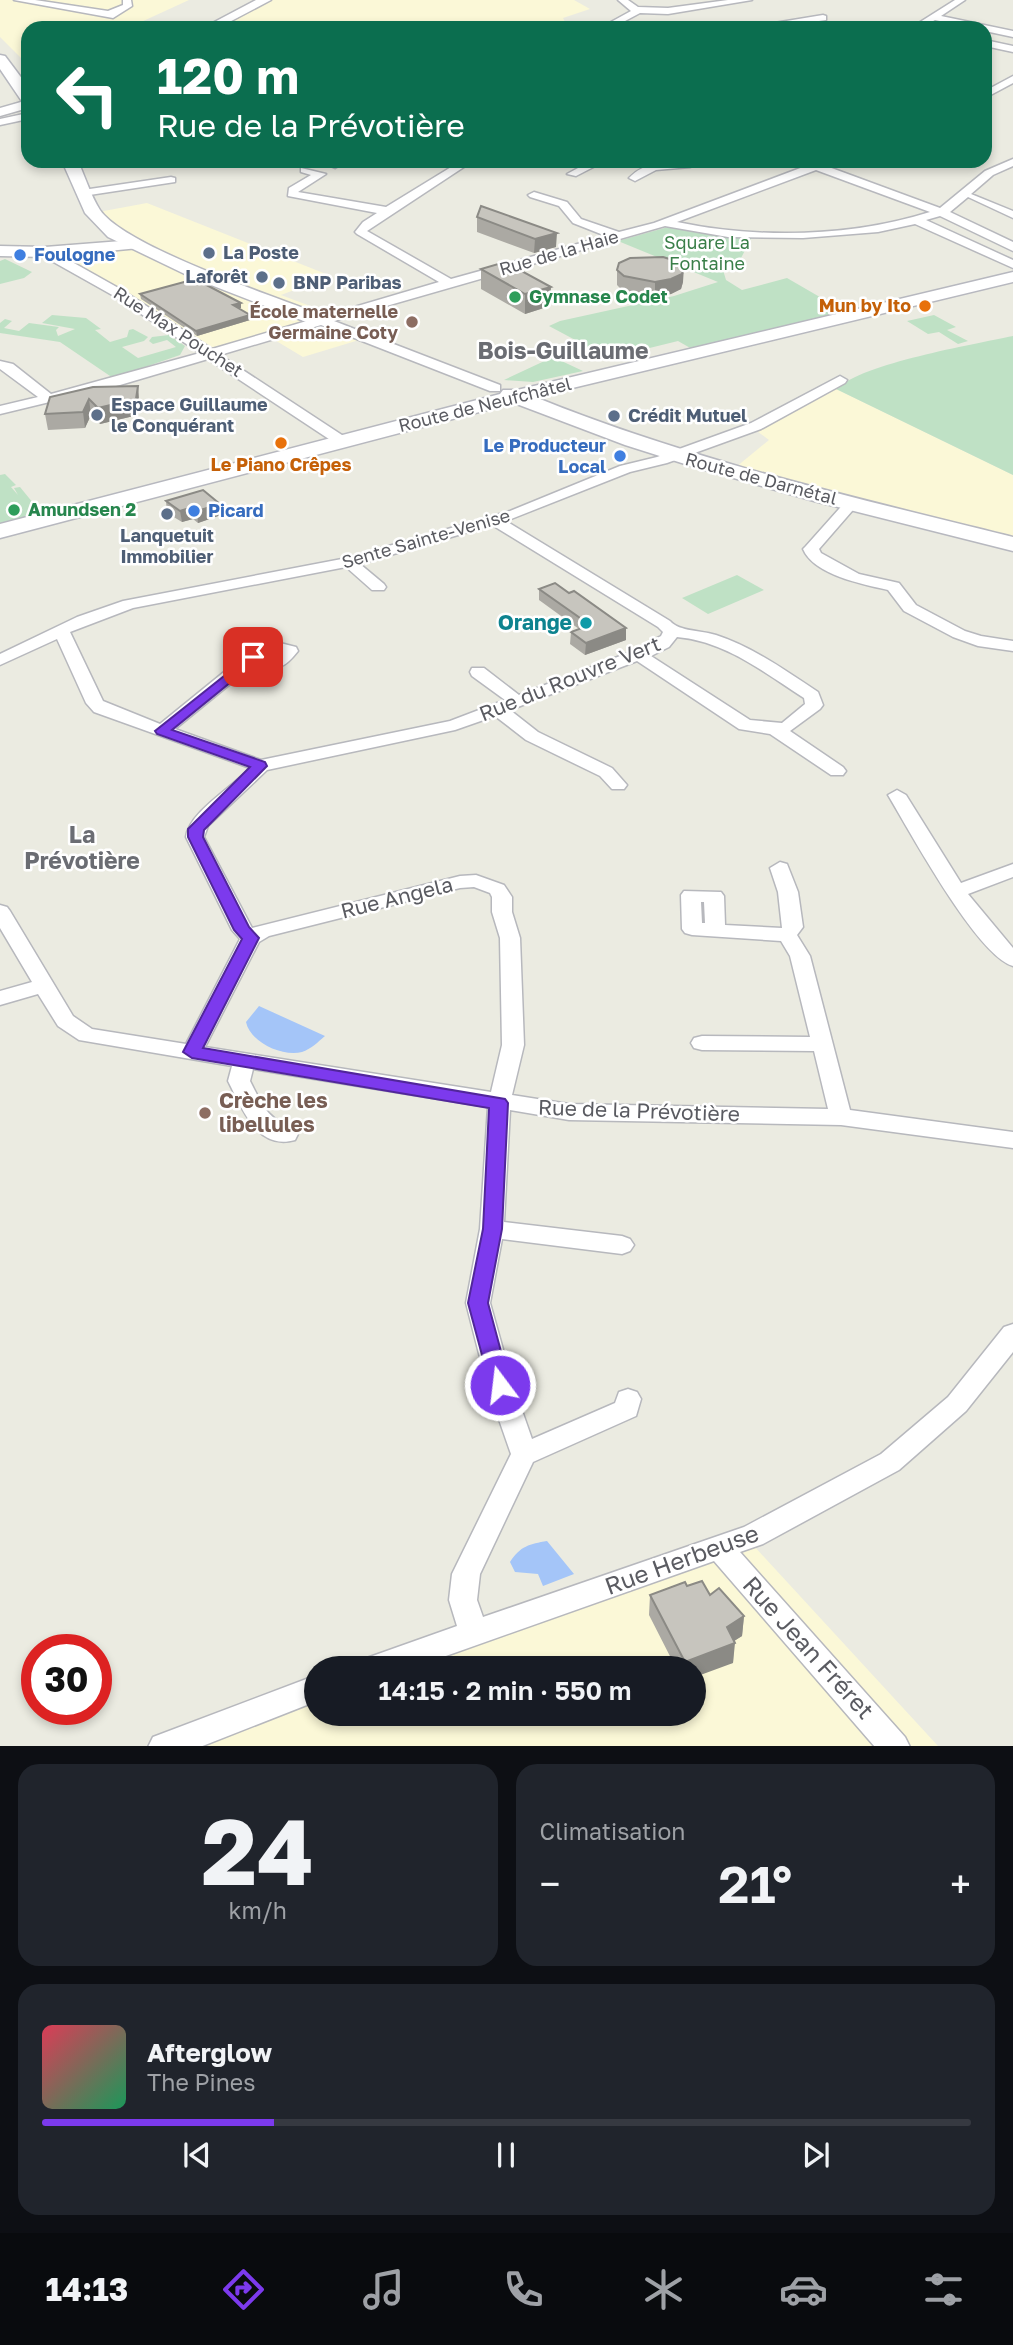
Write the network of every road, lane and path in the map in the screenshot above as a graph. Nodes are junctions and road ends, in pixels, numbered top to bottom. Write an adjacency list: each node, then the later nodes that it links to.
1 (18, 0): 10 (street)
2 (127, 0): 14 (street)
3 (265, 0): 18 (street)
4 (622, 0): 12 (street)
5 (699, 0): 9 (street)
6 (748, 0): 9 (street)
7 (961, 0): 15 (street)
8 (93, 1): 10 (street)
9 (716, 2): 12 (street); 20 (street)
10 (70, 4): 13 (street)
11 (108, 4): 13 (street)
12 (638, 10): 19 (street)
13 (92, 12): 14 (street)
14 (112, 15): 17 (street)
15 (934, 17): 22 (street); 23 (street)
16 (823, 18): 21 (street)
17 (100, 21)
18 (223, 21)
19 (618, 21)
20 (741, 21)
21 (776, 21)
22 (927, 21)
23 (953, 21)
24 (992, 30): 25 (street)
25 (1013, 34)
26 (992, 44): 27 (street)
27 (1013, 49)
28 (0, 59): 31 (main road)
29 (0, 70): 31 (main road)
30 (1013, 79): 33 (street)
31 (17, 85): 32 (main road)
32 (21, 91)
33 (992, 91)
34 (21, 104): 35 (street)
35 (2, 110)
36 (21, 118): 37 (street)
37 (0, 122)
38 (1011, 165): 53 (street)
39 (73, 168): 49 (main road)
40 (455, 168): 52 (street)
41 (585, 168): 46 (street)
42 (650, 168): 47 (street)
43 (811, 168): 56 (street, Rue de la Haie)
44 (836, 168): 53 (street)
45 (305, 170): 52 (street)
46 (572, 174)
47 (635, 178)
48 (171, 180): 49 (street)
49 (82, 193): 58 (main road)
50 (534, 195): 57 (street)
51 (973, 197): 54 (street)
52 (388, 211): 64 (street)
53 (941, 212): 55 (street); 59 (street)
54 (1013, 215)
55 (916, 220): 56 (street); 62 (street)
56 (665, 223): 57 (street, Rue de la Haie)
57 (618, 236): 64 (street, Rue de la Haie)
58 (134, 245): 61 (street); 65 (main road)
59 (1013, 247)
60 (0, 251): 61 (street)
61 (45, 251): 66 (street, Rue Max Pouchet)
62 (1013, 264)
63 (1013, 277): 70 (main road, Route de Neufchâtel)
64 (450, 283): 65 (street, Rue de la Haie)
65 (321, 321): 66 (street, Rue de la Haie); 69 (street)
66 (208, 353): 71 (street, Rue de la Haie); 73 (street, Rue Max Pouchet)
67 (0, 365): 71 (street)
68 (840, 380): 74 (street, Sente Sainte-Venise)
69 (495, 388): 70 (main road, Route de Darnétal)
70 (515, 397): 73 (main road, Route de Neufchâtel); 74 (main road, Route de Darnétal)
71 (49, 399): 72 (street, Rue de la Haie)
72 (0, 410)
73 (343, 442): 77 (main road, Route de Neufchâtel)
74 (674, 455): 75 (main road, Route de Darnétal); 76 (street, Sente Sainte-Venise)
75 (852, 503): 78 (main road, Route de Darnétal); 83 (street)
76 (495, 520): 79 (street, Sente Sainte-Venise); 82 (street, Rue du Rouvre Vert)
77 (0, 531)
78 (1013, 544)
79 (349, 562): 80 (street); 81 (street, Sente Sainte-Venise)
80 (378, 587)
81 (61, 630): 86 (street, Sente Sainte-Venise); 91 (street)
82 (671, 632): 84 (street, Rue du Rouvre Vert); 90 (street)
83 (1013, 646)
84 (639, 654): 88 (street, Rue du Rouvre Vert); 90 (street)
85 (253, 657): 91 (street)
86 (0, 660)
87 (478, 672): 88 (street)
88 (517, 701): 89 (street, Rue du Rouvre Vert)
89 (497, 709): 92 (street, Rue du Rouvre Vert); 94 (street)
90 (775, 729): 93 (street)
91 (162, 731): 92 (street)
92 (260, 766): 102 (street)
93 (837, 771)
94 (618, 785)
95 (897, 795): 98 (street)
96 (780, 868): 101 (street)
97 (1013, 870): 98 (street)
98 (958, 891): 103 (street)
99 (0, 911): 104 (street, Rue de la Prévotière)
100 (715, 930): 101 (street)
101 (787, 935): 107 (street)
102 (251, 938): 108 (street); 110 (street, Rue Angela)
103 (1013, 959)
104 (44, 985): 105 (street); 108 (street, Rue de la Prévotière)
105 (0, 998)
106 (702, 1043): 107 (street)
107 (822, 1044): 111 (street)
108 (192, 1052): 109 (street, Rue de la Prévotière)
109 (244, 1060): 110 (street, Rue de la Prévotière); 112 (street)
110 (499, 1103): 111 (street, Rue de la Prévotière); 114 (street)
111 (841, 1117): 113 (street, Rue de la Prévotière)
112 (287, 1134)
113 (1013, 1140)
114 (492, 1229): 115 (street); 118 (street)
115 (622, 1245)
116 (1013, 1334): 119 (street, Rue Herbeuse)
117 (628, 1399): 118 (street)
118 (524, 1454): 120 (street)
119 (720, 1549): 120 (street, Rue Herbeuse); 124 (street, Rue Jean Fréret)
120 (474, 1634): 121 (street, Rue Herbeuse)
121 (409, 1656)
122 (304, 1693): 123 (street)
123 (163, 1746)
124 (895, 1746)

